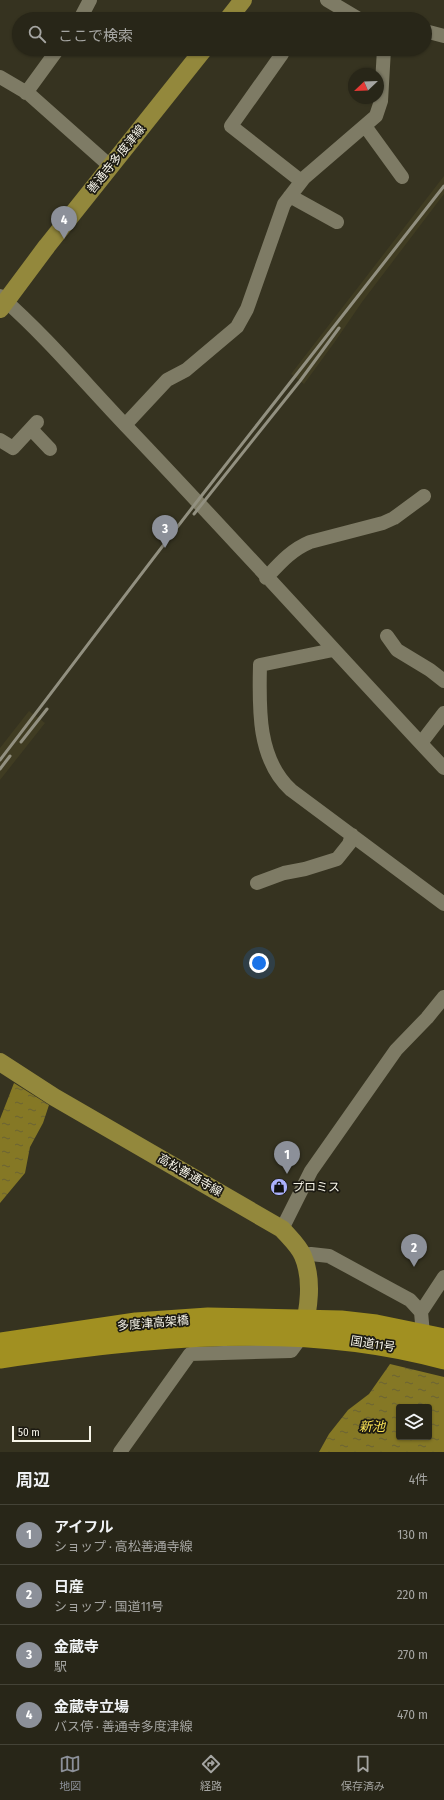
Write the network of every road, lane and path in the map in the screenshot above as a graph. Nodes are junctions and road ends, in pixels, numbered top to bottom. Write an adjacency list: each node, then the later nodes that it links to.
1 (90, 0): 4 (street)
2 (243, 0): 5 (main road)
3 (327, 0): 6 (street)
4 (84, 12)
5 (234, 12)
6 (347, 12)
7 (432, 33): 8 (street)
8 (444, 36)
9 (53, 56): 14 (street)
10 (198, 56): 16 (main road, 善通寺多度津線)
11 (281, 56): 18 (street)
12 (384, 56): 15 (street)
13 (1, 79): 14 (street)
14 (26, 93): 16 (street)
15 (365, 126): 17 (street); 18 (street)
16 (110, 166): 21 (main road, 善通寺多度津線)
17 (402, 177)
18 (302, 181): 19 (street)
19 (290, 196): 20 (street); 22 (street)
20 (336, 222)
21 (2, 302): 22 (street)
22 (124, 425): 26 (street)
23 (0, 440): 24 (street)
24 (50, 449)
25 (424, 496): 26 (street)
26 (266, 578): 28 (street)
27 (387, 636): 29 (street)
28 (333, 650): 31 (street); 33 (street)
29 (444, 681)
30 (444, 713): 31 (street)
31 (421, 743): 32 (street)
32 (444, 768)
33 (352, 835): 34 (street); 35 (street)
34 (257, 883)
35 (444, 904)
36 (444, 997): 38 (street)
37 (6, 1067): 38 (main road, 高松善通寺線)
38 (282, 1229): 39 (main road, 高松善通寺線)
39 (303, 1255): 41 (street); 43 (main road, 高松善通寺線)
40 (444, 1277): 41 (street)
41 (421, 1312): 45 (street)
42 (208, 1318): 43 (highway, 多度津高架橋); 44 (highway); 48 (highway, 多度津高架橋)
43 (304, 1327): 45 (highway, 国道11号); 46 (highway, 多度津高架橋); 50 (highway, 国道11号); 52 (street)
44 (0, 1332)
45 (423, 1334): 47 (highway, 国道11号)
46 (234, 1335): 49 (highway, 多度津高架橋); 51 (highway)
47 (444, 1339)
48 (0, 1343)
49 (0, 1358)
50 (444, 1359)
51 (0, 1369)
52 (120, 1452)

